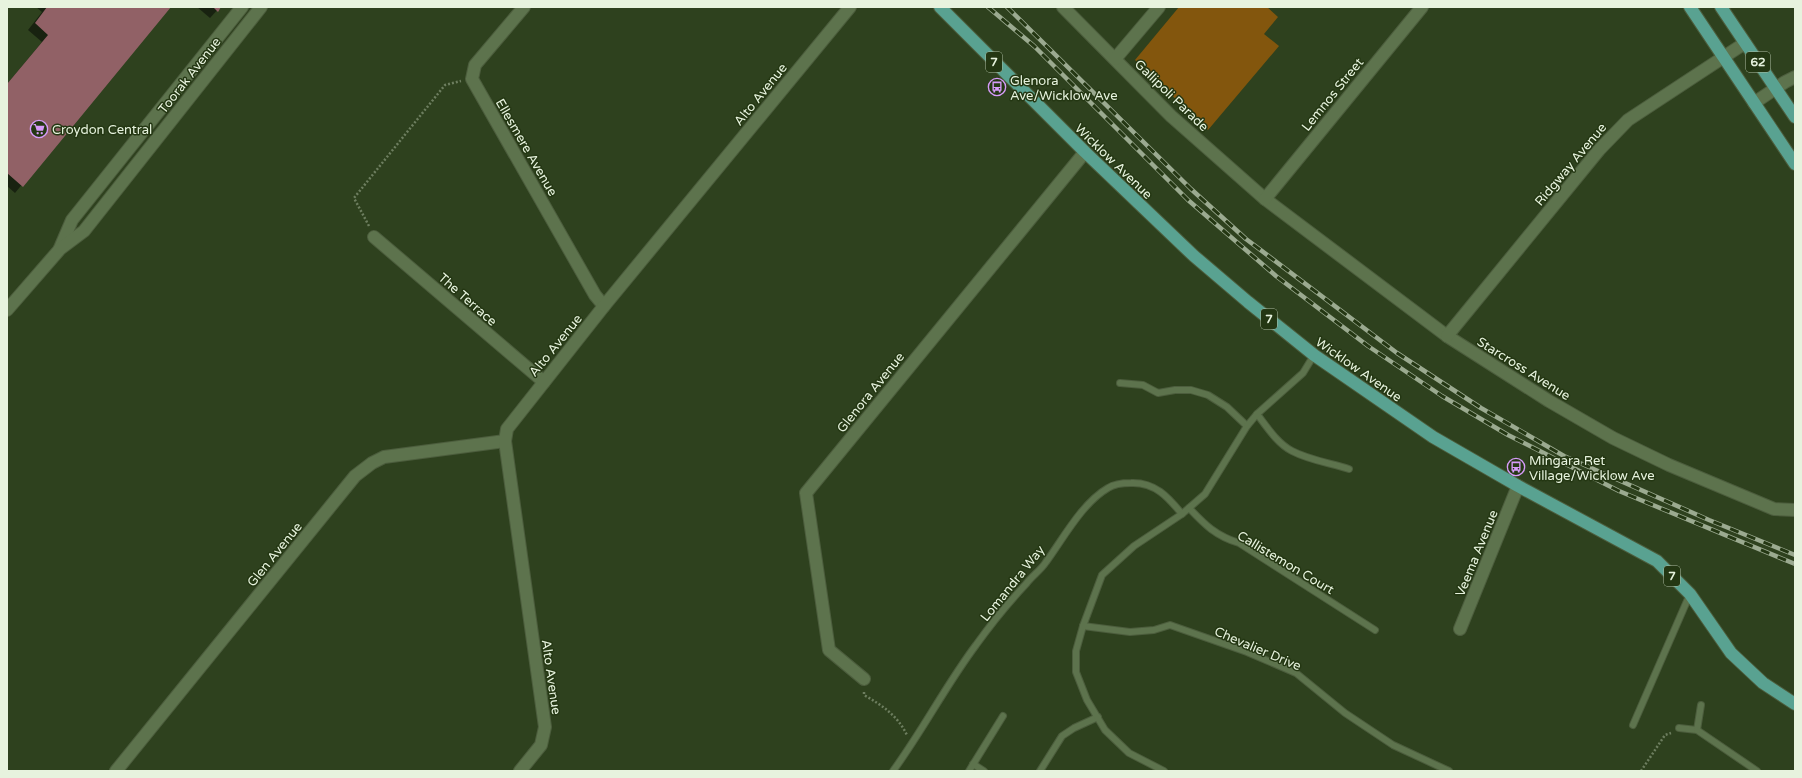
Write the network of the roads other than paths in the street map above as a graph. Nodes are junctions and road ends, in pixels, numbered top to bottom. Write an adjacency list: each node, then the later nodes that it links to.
1 (242, 7): 22 (street, Toorak Avenue)
2 (261, 7): 22 (street, Toorak Avenue)
3 (524, 7): 23 (street, Ellesmere Avenue)
4 (850, 7): 23 (street, Alto Avenue)
5 (940, 7): 18 (main road, Wicklow Avenue / 7)
6 (1063, 7): 13 (street, Gallipoli Parade)
7 (1159, 7): 13 (street)
8 (1422, 7): 20 (street, Lemnos Street)
9 (1690, 7): 12 (main road, 62)
10 (1721, 7): 11 (main road, 62)
11 (1744, 43): 12 (street, Ridgway Avenue); 15 (main road, 62)
12 (1723, 57): 16 (main road, 62); 25 (street, Ridgway Avenue)
13 (1115, 59): 20 (street, Gallipoli Parade)
14 (1795, 77): 15 (street)
15 (1775, 88): 16 (street); 17 (main road, 62)
16 (1754, 102): 19 (main road, 62)
17 (1795, 117)
18 (1085, 152): 26 (main road, Wicklow Avenue / 7); 41 (street, Glenora Avenue)
19 (1795, 164)
20 (1264, 199): 25 (street, Starcross Avenue)
21 (374, 237): 27 (street, The Terrace)
22 (60, 249): 24 (street, Toorak Avenue)
23 (604, 306): 27 (street, Alto Avenue)
24 (7, 310)
25 (1447, 336): 35 (street, Starcross Avenue)
26 (1314, 355): 29 (lane); 33 (main road, Wicklow Avenue / 7)
27 (544, 382): 31 (street, Alto Avenue)
28 (1120, 383): 30 (lane)
29 (1257, 414): 30 (lane); 32 (lane)
30 (1247, 426): 34 (lane)
31 (505, 441): 50 (street, Glen Avenue); 51 (street, Alto Avenue)
32 (1349, 469)
33 (1518, 486): 37 (main road, Wicklow Avenue / 7); 39 (street, Veema Avenue)
34 (1189, 508): 36 (lane); 40 (lane, Callistemon Court)
35 (1795, 510)
36 (1182, 514): 38 (lane); 52 (lane, Lomandra Way)
37 (1690, 594): 42 (main road, Wicklow Avenue / 7); 46 (lane)
38 (1083, 626): 45 (lane); 57 (lane, Chevalier Drive)
39 (1460, 629)
40 (1375, 630)
41 (864, 679)
42 (1795, 704)
43 (1701, 705): 48 (lane)
44 (1002, 716): 49 (lane)
45 (1098, 717): 55 (lane); 56 (lane)
46 (1632, 726)
47 (1679, 728): 48 (lane)
48 (1697, 730): 58 (lane)
49 (973, 764): 53 (lane); 54 (lane)
50 (116, 771)
51 (520, 771)
52 (894, 771)
53 (969, 771)
54 (984, 771)
55 (1040, 771)
56 (1164, 771)
57 (1449, 771)
58 (1757, 771)

